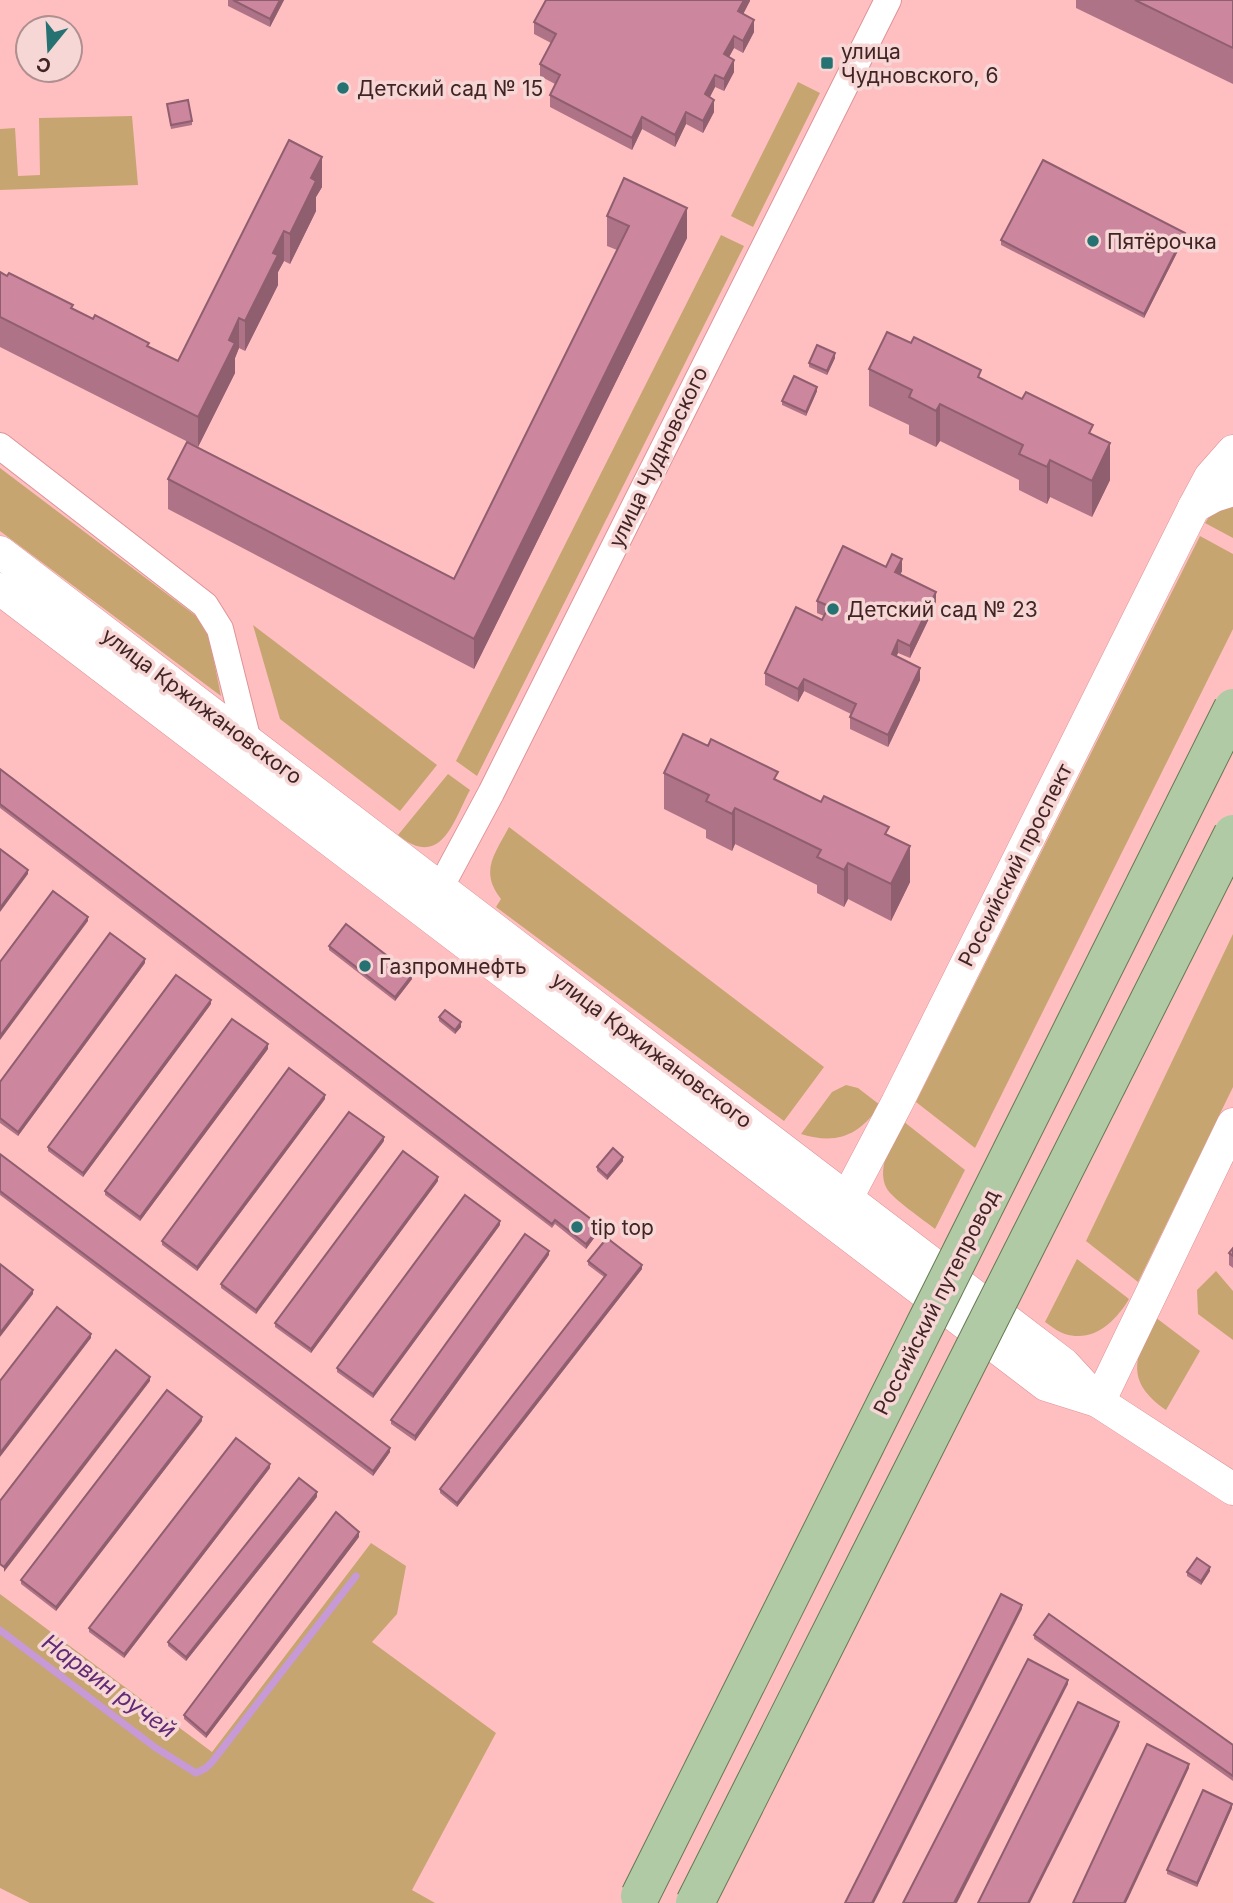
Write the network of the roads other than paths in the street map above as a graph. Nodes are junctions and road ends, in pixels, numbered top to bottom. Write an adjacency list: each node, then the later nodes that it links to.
1 (888, 0): 12 (street, улица Чудновского)
2 (0, 446): 10 (street)
3 (1233, 451): 5 (street, Российский проспект)
4 (1233, 490): 5 (street)
5 (1194, 507): 14 (street, Российский проспект)
6 (0, 551): 8 (street, улица Кржижановского)
7 (0, 589): 8 (street, улица Кржижановского)
8 (122, 663): 10 (street, улица Кржижановского); 12 (street, улица Кржижановского)
9 (1233, 708): 17 (main road, Российский путепровод, bridge)
10 (248, 741): 12 (street, улица Кржижановского)
11 (1233, 834): 18 (main road, bridge)
12 (432, 900): 14 (street, улица Кржижановского)
13 (1233, 1124): 15 (street)
14 (839, 1209): 15 (street, улица Кржижановского)
15 (1099, 1402): 16 (street, улица Кржижановского)
16 (1233, 1489)
17 (640, 1896)
18 (695, 1903)

